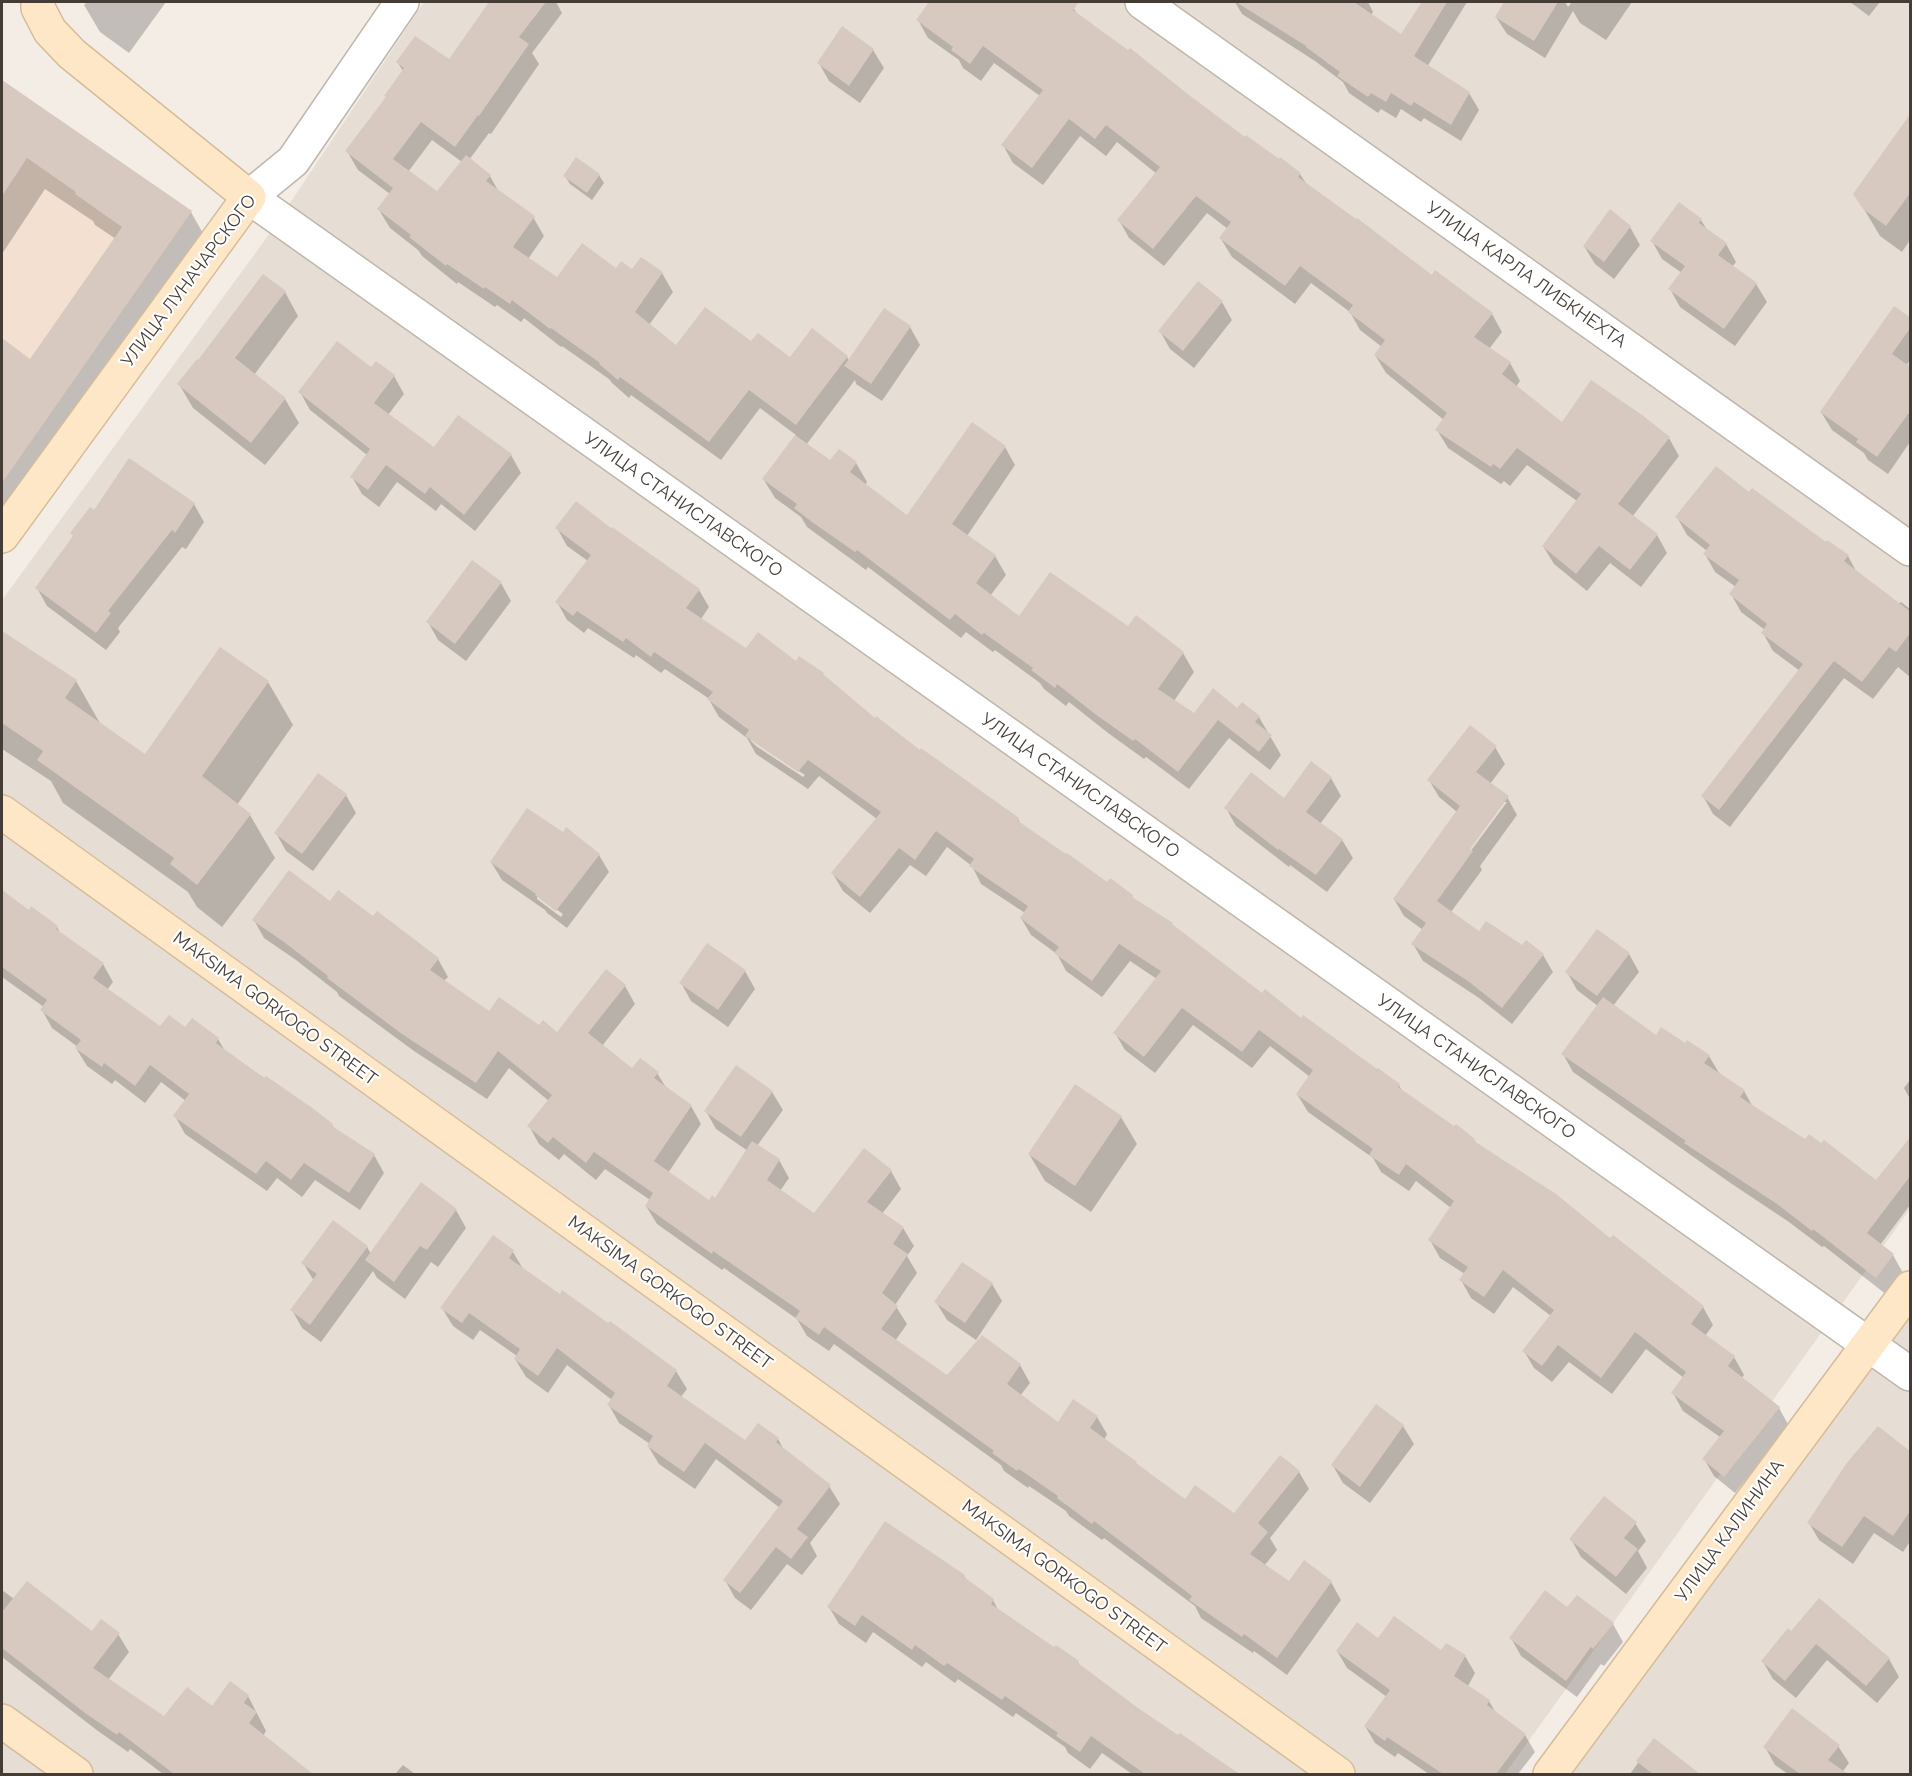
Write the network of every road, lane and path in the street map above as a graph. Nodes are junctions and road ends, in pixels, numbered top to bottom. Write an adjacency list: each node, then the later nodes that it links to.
1 (38, 2): 4 (main road)
2 (402, 2): 4 (street, УЛИЦА ЛУНАЧАРСКОГО)
3 (1142, 2): 6 (street, УЛИЦА КАРЛА ЛИБКНЕХТА)
4 (249, 197): 5 (main road, УЛИЦА ЛУНАЧАРСКОГО); 9 (street, УЛИЦА СТАНИСЛАВСКОГО)
5 (2, 536)
6 (1911, 549)
7 (2, 812): 13 (main road, MAKSIMA GORKOGO STREET)
8 (1911, 1288): 9 (main road, УЛИЦА КАЛИНИНА)
9 (1868, 1344): 10 (street, УЛИЦА СТАНИСЛАВСКОГО); 14 (main road, УЛИЦА КАЛИНИНА)
10 (1911, 1374)
11 (2, 1721): 12 (main road)
12 (76, 1774)
13 (1338, 1774)
14 (1550, 1774)

